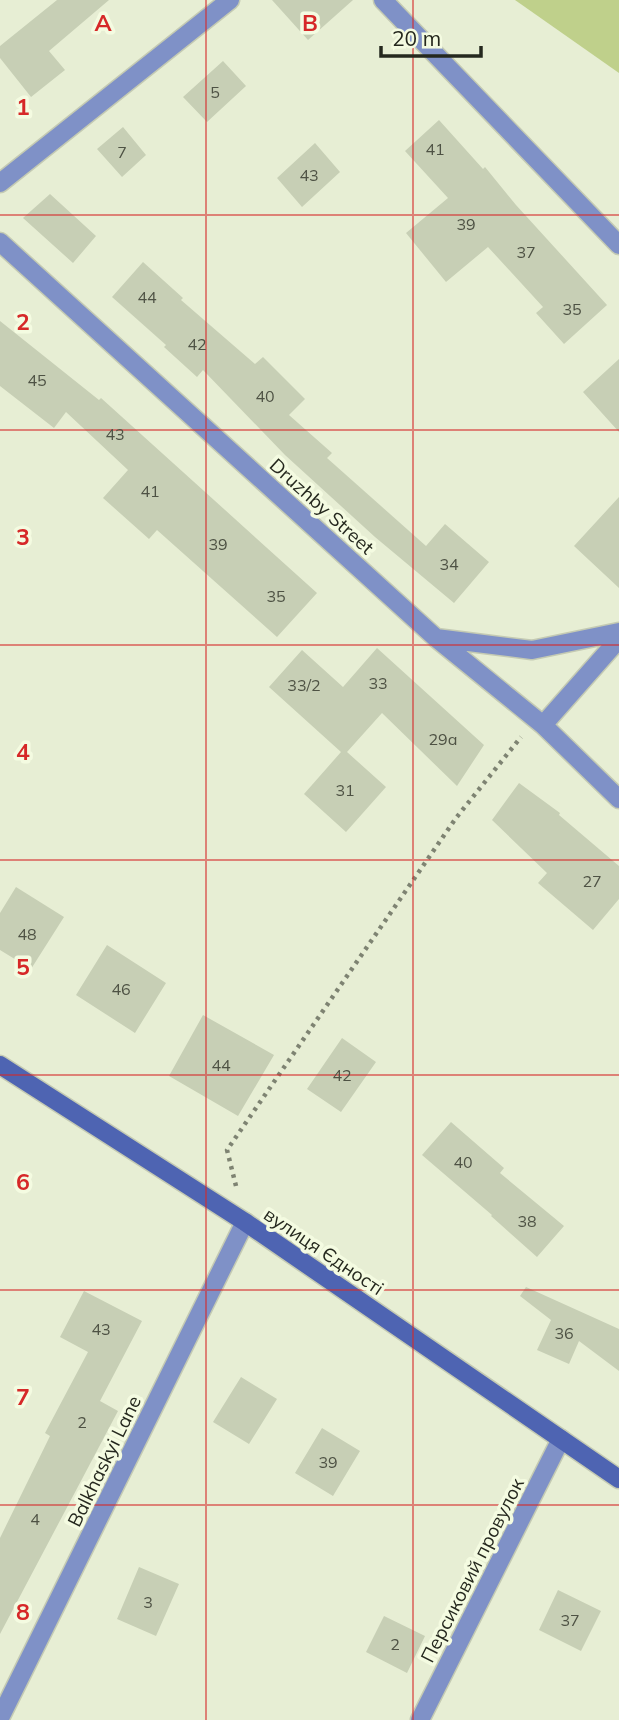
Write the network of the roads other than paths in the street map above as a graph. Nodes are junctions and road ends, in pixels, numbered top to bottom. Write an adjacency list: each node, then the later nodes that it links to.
1 (230, 0): 3 (street)
2 (383, 0): 5 (street)
3 (0, 183)
4 (0, 242): 7 (street, Druzhby Street)
5 (619, 245)
6 (619, 632): 7 (street)
7 (436, 638): 9 (street, Druzhby Street)
8 (619, 639): 9 (street)
9 (543, 725): 10 (street, Druzhby Street)
10 (619, 799)
11 (0, 1065): 12 (main road, вулиця Єдності)
12 (245, 1222): 13 (main road, вулиця Єдності); 15 (street, Balkhaskyi Lane)
13 (561, 1439): 14 (main road, вулиця Єдності); 16 (street, Персиковий провулок)
14 (619, 1479)
15 (0, 1718)
16 (420, 1720)

